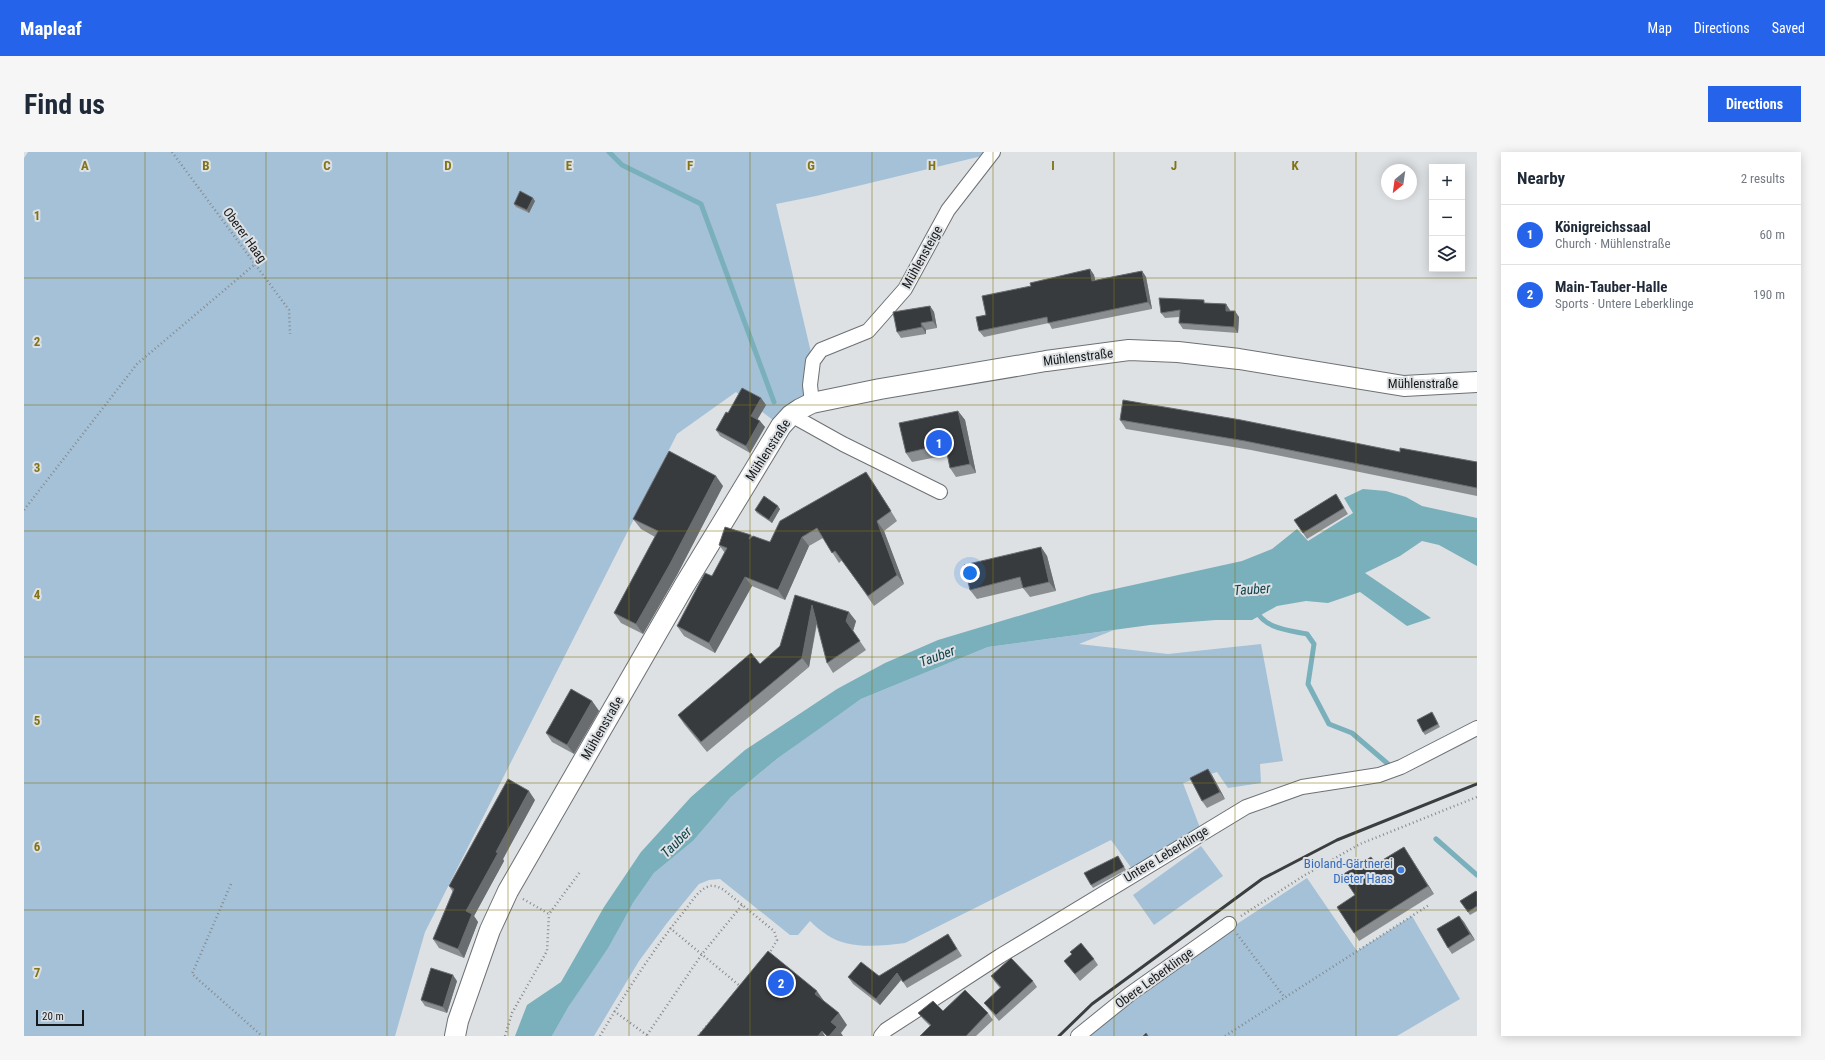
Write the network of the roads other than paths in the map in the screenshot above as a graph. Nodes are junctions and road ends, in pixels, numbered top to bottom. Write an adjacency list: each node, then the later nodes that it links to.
1 (993, 152): 3 (street, Mühlensteige)
2 (1477, 382): 3 (main road, Mühlenstraße)
3 (812, 403): 4 (main road, Mühlenstraße)
4 (791, 415): 5 (street); 9 (main road, Mühlenstraße)
5 (940, 492)
6 (1477, 728): 10 (street, Untere Leberklinge)
7 (1229, 924): 8 (street, Obere Leberklinge)
8 (1081, 1035)
9 (455, 1036)
10 (881, 1036)

